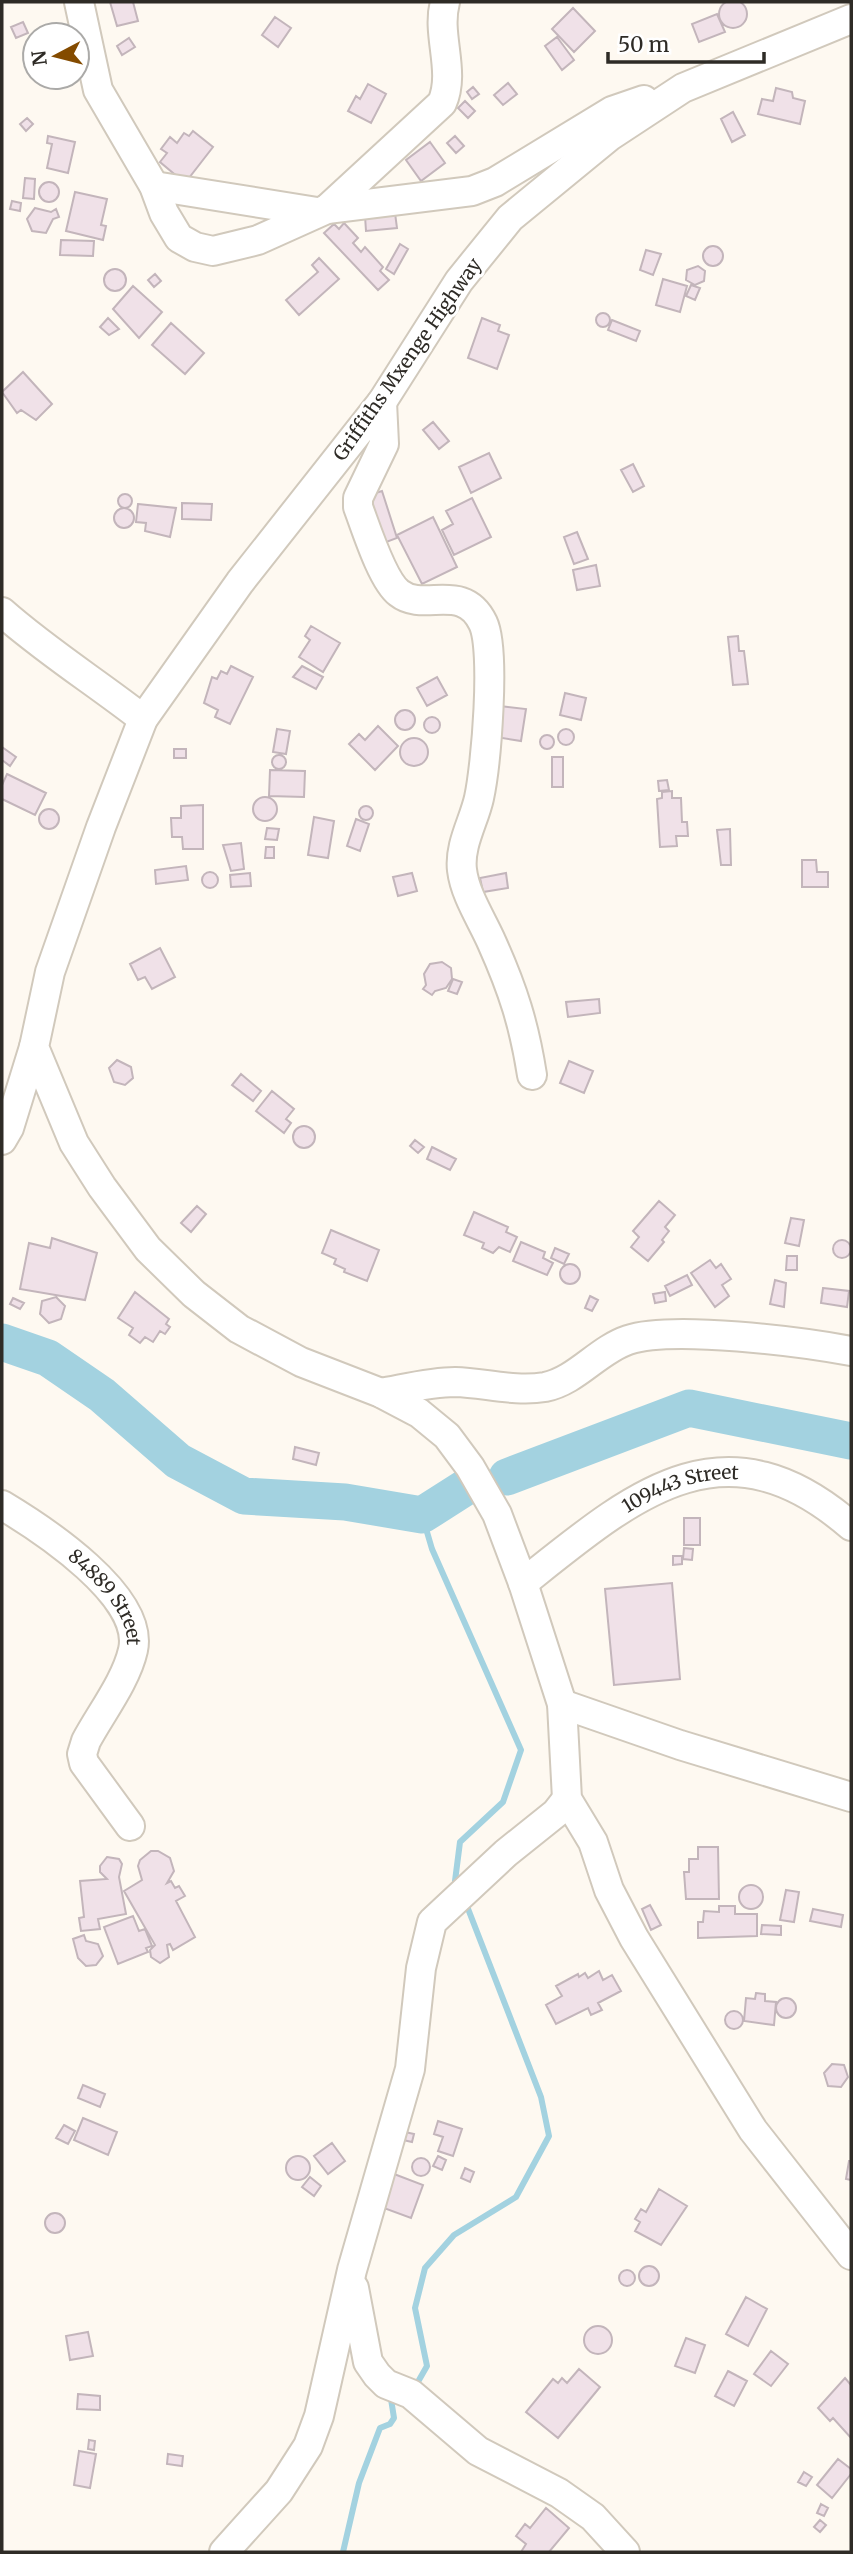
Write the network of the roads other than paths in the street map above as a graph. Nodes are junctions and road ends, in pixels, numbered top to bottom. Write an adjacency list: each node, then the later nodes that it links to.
1 (79, 2): 5 (street)
2 (445, 2): 6 (street)
3 (851, 19): 4 (street, Griffiths Mxenge Highway)
4 (683, 88): 6 (street); 7 (street, Griffiths Mxenge Highway)
5 (154, 186): 6 (street); 6 (street)
6 (322, 210)
7 (382, 402): 9 (street, Griffiths Mxenge Highway); 11 (street)
8 (2, 612): 9 (street)
9 (144, 719): 10 (street, Griffiths Mxenge Highway)
10 (34, 1047): 12 (street, Griffiths Mxenge Highway); 14 (street)
11 (532, 1075)
12 (2, 1140)
13 (851, 1351): 14 (street)
14 (381, 1393): 17 (street)
15 (2, 1505): 21 (street, 84889 Street)
16 (851, 1526): 17 (street, 109443 Street)
17 (523, 1583): 18 (street)
18 (562, 1704): 19 (street); 20 (street)
19 (851, 1797)
20 (567, 1799): 22 (street); 23 (street)
21 (130, 1826)
22 (851, 2255)
23 (352, 2270): 24 (street); 25 (street)
24 (224, 2552)
25 (625, 2552)

